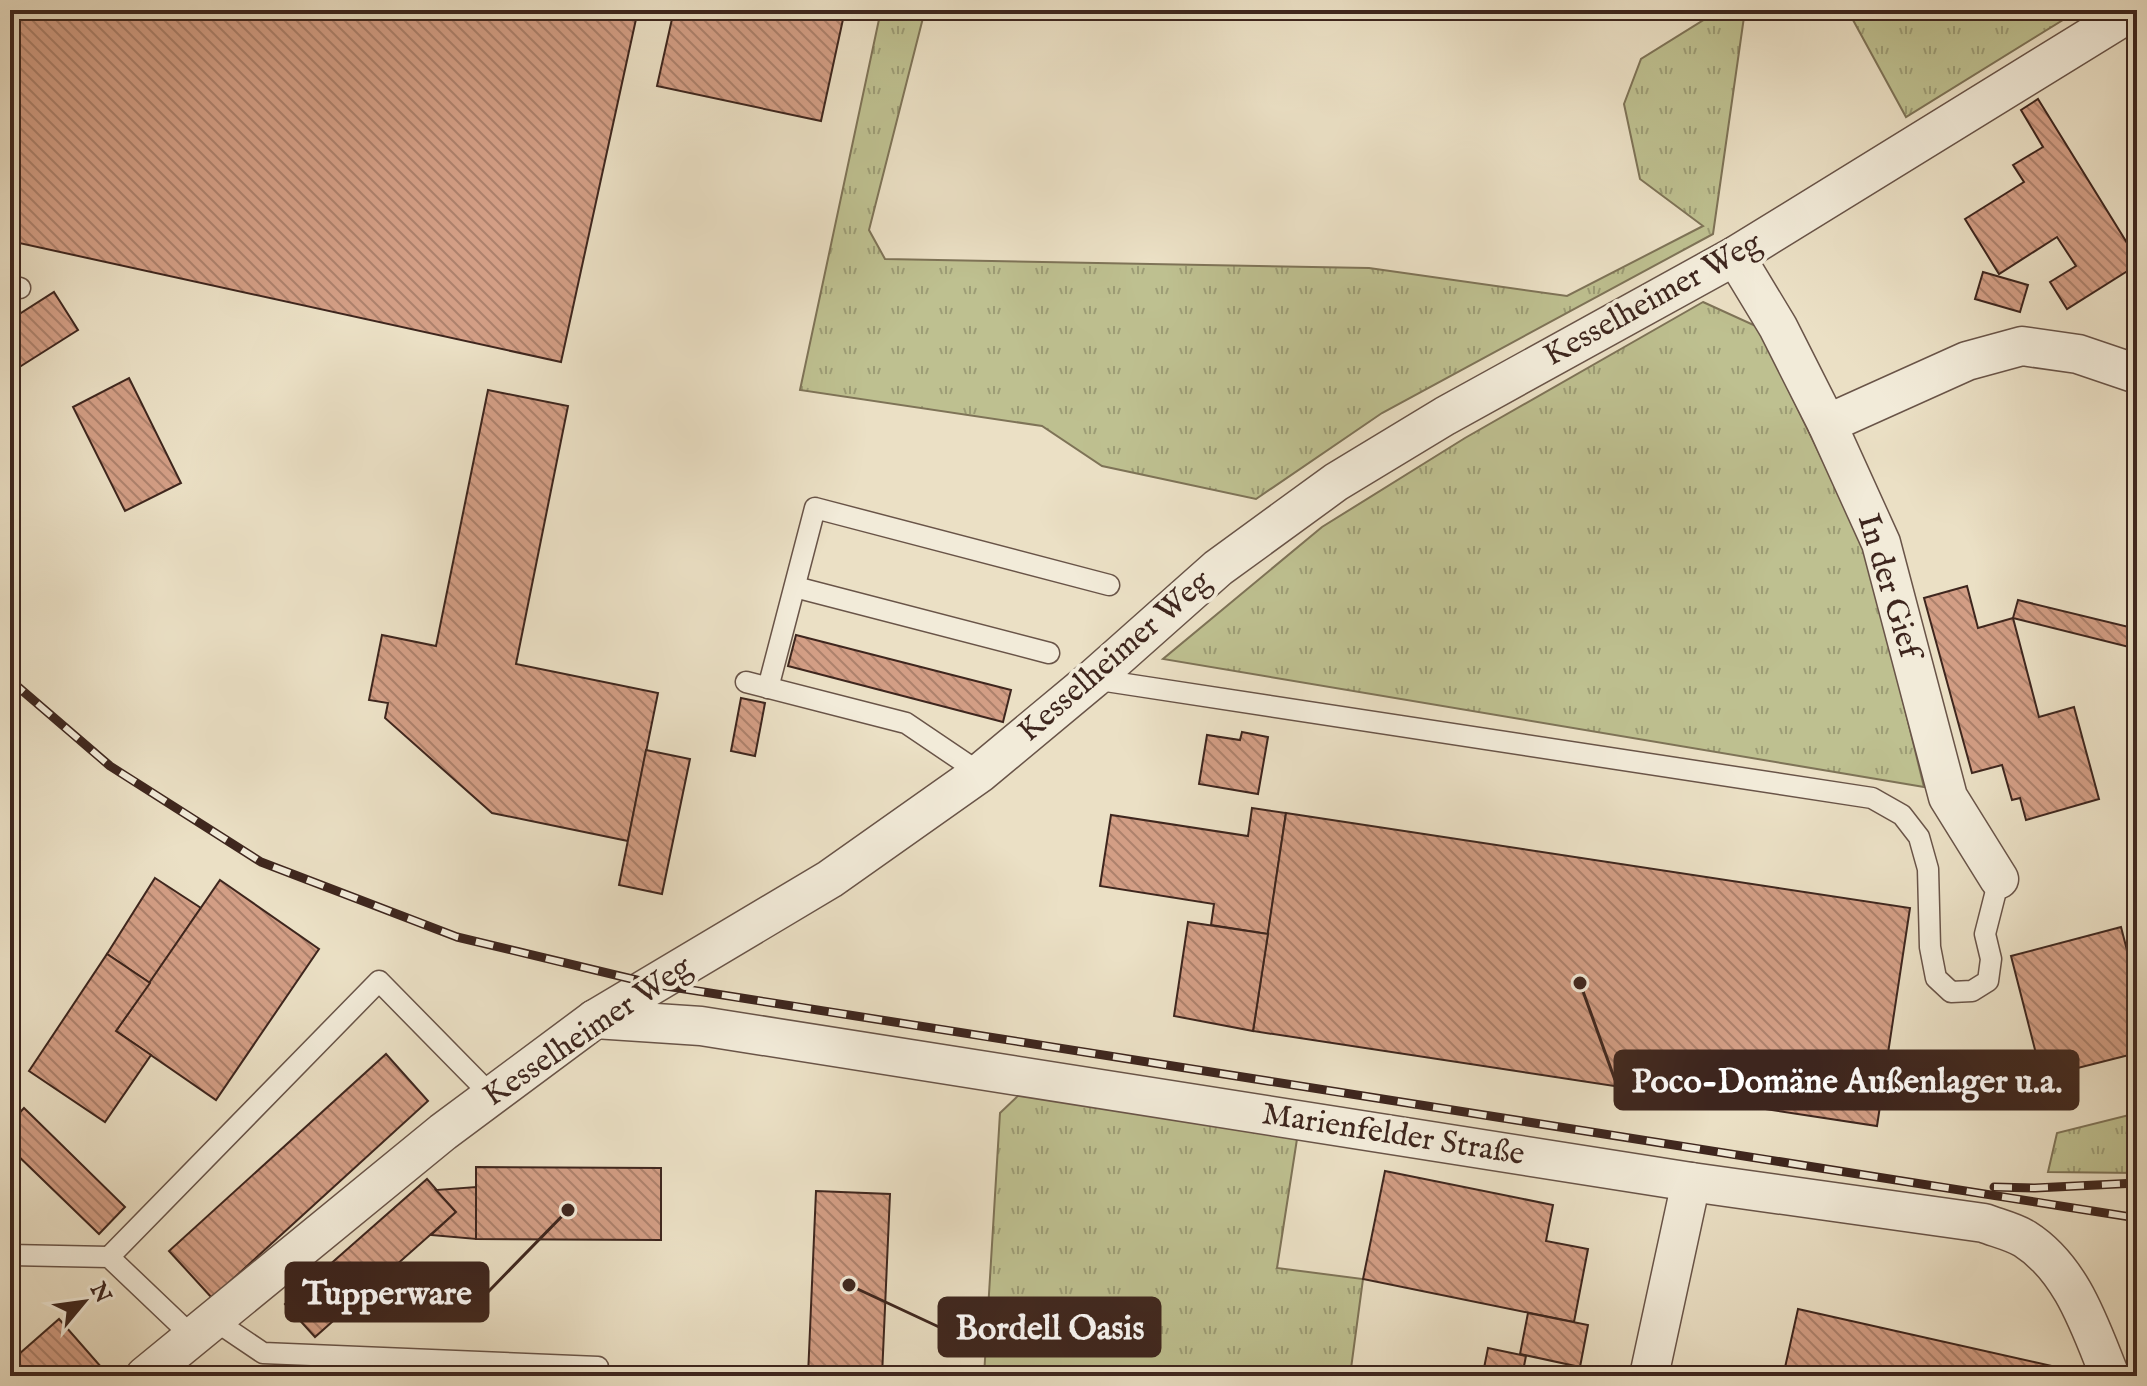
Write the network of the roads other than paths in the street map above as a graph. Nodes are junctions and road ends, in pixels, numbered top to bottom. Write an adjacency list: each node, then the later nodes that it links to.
1 (2134, 10): 2 (street, Kesselheimer Weg)
2 (1735, 256): 4 (street, In der Gief); 8 (street, Kesselheimer Weg)
3 (2137, 374): 4 (street)
4 (1827, 424): 12 (street, In der Gief)
5 (1109, 585): 6 (lane)
6 (795, 587): 7 (lane); 10 (lane)
7 (1049, 653)
8 (1093, 679): 11 (street, Kesselheimer Weg); 12 (lane)
9 (746, 682): 10 (lane)
10 (768, 688): 11 (lane)
11 (980, 773): 13 (street, Kesselheimer Weg)
12 (1999, 879)
13 (595, 1019): 14 (street, Kesselheimer Weg); 15 (street, Marienfelder Straße)
14 (492, 1096): 17 (lane); 18 (street, Kesselheimer Weg)
15 (1691, 1182): 23 (street); 24 (street, Marienfelder Straße)
16 (10, 1255): 17 (lane)
17 (109, 1257): 18 (lane)
18 (203, 1328): 19 (lane); 21 (street, Kesselheimer Weg)
19 (489, 1363): 20 (lane); 22 (lane)
20 (598, 1367)
21 (145, 1376)
22 (511, 1376)
23 (1649, 1376)
24 (2110, 1376)

